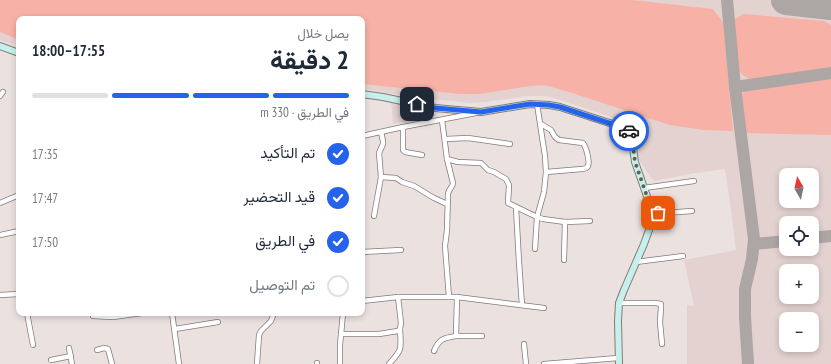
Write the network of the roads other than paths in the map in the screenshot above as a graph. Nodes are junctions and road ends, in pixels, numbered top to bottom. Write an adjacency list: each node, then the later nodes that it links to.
1 (0, 46): 2 (main road)
2 (16, 52)
3 (365, 94): 5 (main road)
4 (537, 104): 6 (main road); 9 (street); 20 (main road)
5 (422, 105): 6 (main road); 8 (street)
6 (481, 112): 7 (street)
7 (442, 120): 8 (street); 13 (street)
8 (424, 123): 10 (street)
9 (540, 124): 17 (street); 17 (street)
10 (403, 127): 11 (street); 15 (street)
11 (381, 132): 12 (street); 18 (street)
12 (365, 135)
13 (445, 139): 14 (street); 16 (street)
14 (510, 144)
15 (422, 155)
16 (447, 159): 23 (street); 24 (street)
17 (546, 172): 28 (street)
18 (381, 177): 23 (street); 27 (street)
19 (694, 181): 20 (street)
20 (644, 188): 26 (main road)
21 (16, 196): 22 (street)
22 (0, 203)
23 (447, 204): 42 (street)
24 (516, 208): 28 (street); 46 (street)
25 (692, 211): 26 (street)
26 (651, 214): 38 (main road)
27 (374, 216)
28 (537, 217): 30 (street); 33 (street)
29 (590, 221): 30 (street)
30 (565, 222): 37 (street)
31 (16, 232): 32 (street)
32 (0, 235)
33 (535, 249)
34 (401, 250): 35 (street)
35 (365, 252)
36 (683, 256): 38 (street)
37 (564, 260)
38 (636, 262): 45 (main road)
39 (16, 294): 40 (street)
40 (0, 296)
41 (398, 297): 42 (street); 44 (street); 56 (street)
42 (449, 297): 43 (street)
43 (457, 297): 46 (street); 58 (street)
44 (365, 300)
45 (619, 303): 61 (street); 68 (main road)
46 (522, 305): 47 (street)
47 (544, 308)
48 (28, 316): 62 (street)
49 (92, 316): 50 (street)
50 (120, 316)
51 (173, 316): 55 (street)
52 (273, 316): 72 (street)
53 (343, 316): 57 (street)
54 (218, 322): 55 (street)
55 (175, 329): 71 (street)
56 (400, 329): 57 (street); 74 (street)
57 (341, 334): 73 (street)
58 (456, 336): 59 (street); 65 (street)
59 (482, 336)
60 (524, 344): 75 (street)
61 (662, 344)
62 (33, 345)
63 (69, 348): 66 (street)
64 (97, 350): 70 (street)
65 (434, 351)
66 (71, 356): 67 (street); 69 (street)
67 (51, 360)
68 (619, 361): 76 (street)
69 (72, 364)
70 (112, 364)
71 (180, 364)
72 (257, 364)
73 (340, 364)
74 (389, 364)
75 (526, 364)
76 (544, 364)

